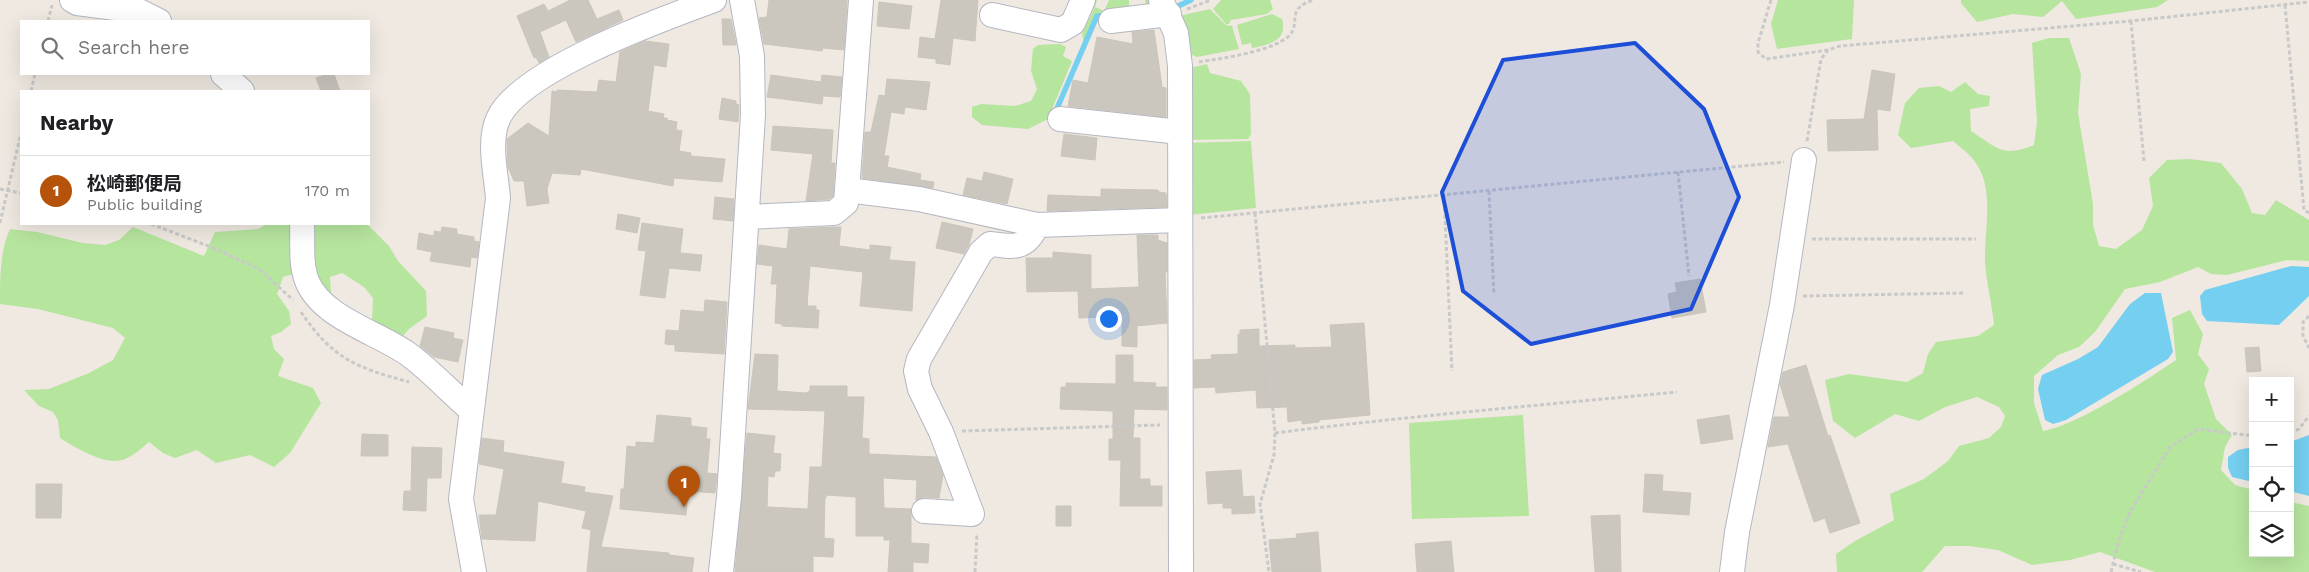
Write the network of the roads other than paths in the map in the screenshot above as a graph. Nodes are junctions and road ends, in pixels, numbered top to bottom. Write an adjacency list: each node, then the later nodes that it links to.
1 (72, 0): 8 (street)
2 (714, 0): 20 (street)
3 (742, 0): 16 (street)
4 (861, 0): 15 (street)
5 (1084, 0): 7 (street)
6 (1165, 7): 9 (street); 13 (street)
7 (992, 14)
8 (157, 20)
9 (1111, 21)
10 (224, 75): 11 (street)
11 (241, 90)
12 (1060, 120): 13 (street)
13 (1180, 132): 17 (street)
14 (1804, 160): 25 (street)
15 (847, 190): 16 (street); 19 (street)
16 (748, 217): 23 (street)
17 (1180, 220): 19 (street); 24 (street)
18 (302, 225): 20 (street)
19 (1037, 225): 21 (street)
20 (471, 410): 22 (street)
21 (924, 511)
22 (474, 572)
23 (722, 572)
24 (1181, 572)
25 (1732, 572)

